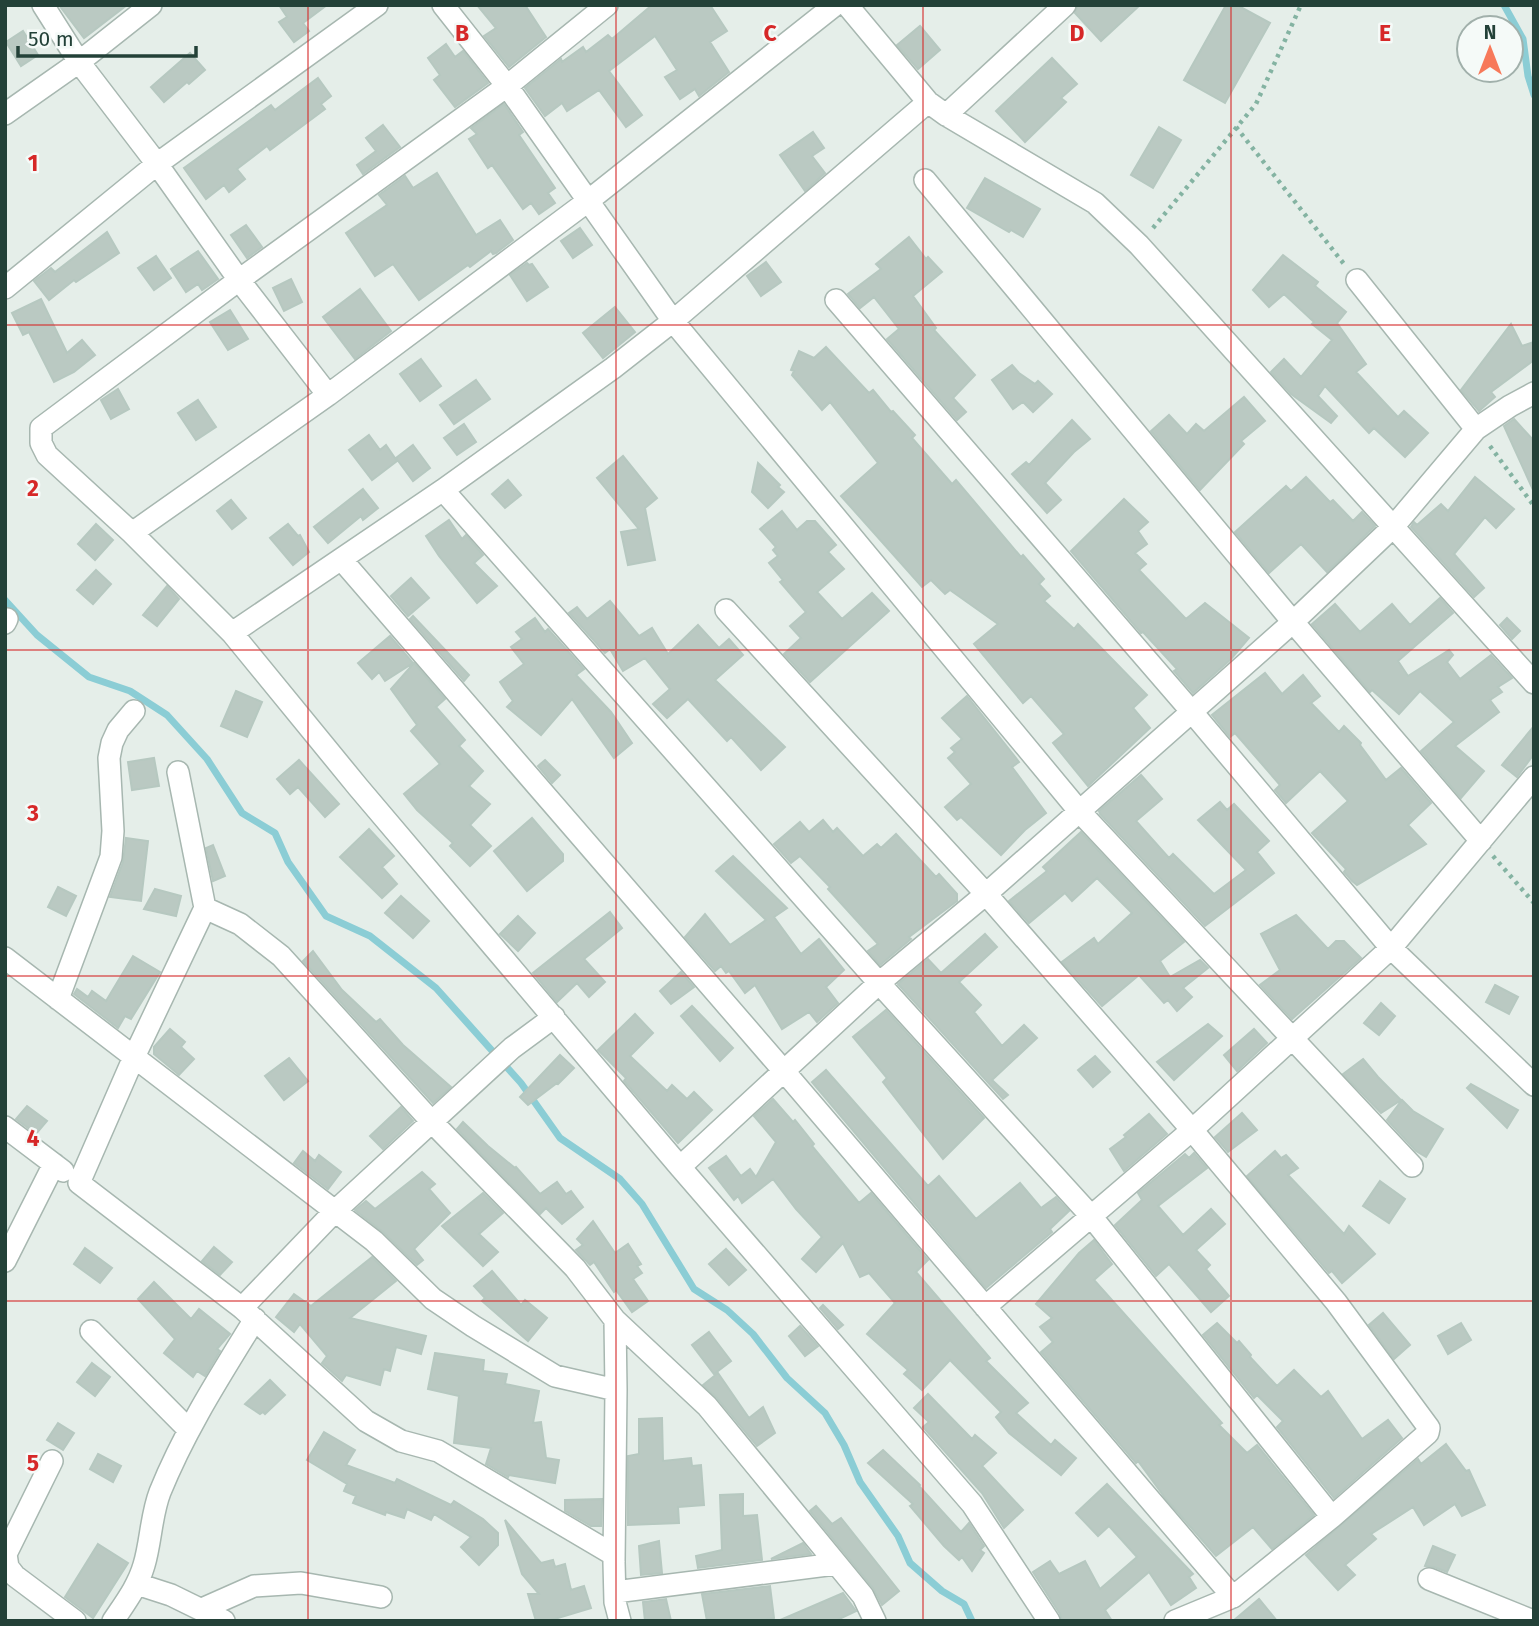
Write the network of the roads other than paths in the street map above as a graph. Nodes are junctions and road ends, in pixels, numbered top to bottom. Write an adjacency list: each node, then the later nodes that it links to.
1 (43, 5): 9 (street)
2 (151, 5): 9 (street)
3 (377, 5): 14 (street)
4 (443, 5): 10 (street)
5 (607, 5): 10 (street)
6 (835, 5): 16 (street)
7 (847, 5): 11 (street)
8 (1065, 5): 13 (street)
9 (79, 62): 12 (street); 14 (street)
10 (507, 86): 16 (street); 17 (street)
11 (928, 102): 13 (street); 21 (street)
12 (5, 114)
13 (946, 115): 26 (street)
14 (157, 164): 17 (street); 19 (street)
15 (925, 180): 30 (street)
16 (588, 201): 21 (street); 23 (street)
17 (239, 280): 23 (street); 27 (street)
18 (1357, 280): 24 (street)
19 (5, 288)
20 (836, 300): 34 (street)
21 (673, 321): 25 (street); 37 (street)
22 (1534, 393): 24 (street)
23 (328, 395): 27 (street)
24 (1476, 429): 26 (street)
25 (443, 490): 28 (street); 43 (street)
26 (1394, 526): 30 (street); 32 (street)
27 (132, 533): 31 (street)
28 (341, 559): 31 (street); 48 (street)
29 (726, 610): 39 (street)
30 (1293, 622): 34 (street); 38 (street)
31 (232, 633): 45 (street)
32 (1534, 683)
33 (134, 711): 44 (street)
34 (1192, 712): 37 (street); 41 (street)
35 (178, 772): 40 (street)
36 (1534, 777): 38 (street)
37 (1080, 812): 39 (street); 46 (street)
38 (1481, 841): 41 (street)
39 (986, 894): 43 (street); 52 (street)
40 (205, 908): 47 (street); 50 (street)
41 (1391, 948): 46 (street); 49 (street)
42 (5, 958): 44 (street)
43 (880, 983): 48 (street); 58 (street)
44 (58, 999): 47 (street)
45 (554, 1017): 50 (street); 55 (street)
46 (1294, 1039): 52 (street); 54 (street)
47 (134, 1057): 56 (street); 57 (street)
48 (783, 1070): 55 (street); 60 (street)
49 (1534, 1086)
50 (432, 1122): 57 (street); 62 (street)
51 (5, 1126): 53 (street)
52 (1192, 1130): 58 (street); 67 (street)
53 (54, 1164): 56 (street); 59 (street)
54 (1412, 1166)
55 (680, 1167): 81 (street)
56 (79, 1184): 61 (street)
57 (335, 1211): 61 (street); 64 (street)
58 (1091, 1216): 60 (street); 67 (street)
59 (5, 1261)
60 (985, 1307): 73 (street)
61 (249, 1313): 65 (street); 68 (street)
62 (615, 1320): 64 (street); 69 (street)
63 (91, 1331): 65 (street)
64 (616, 1390): 68 (street)
65 (188, 1429): 71 (street)
66 (52, 1461): 76 (street)
67 (1332, 1517): 73 (street)
68 (614, 1555): 72 (street)
69 (835, 1563): 72 (street); 80 (street)
70 (1429, 1579): 83 (street)
71 (137, 1584): 75 (street); 77 (street)
72 (615, 1592): 79 (street)
73 (1233, 1597): 82 (street)
74 (381, 1598): 75 (street)
75 (202, 1609): 78 (street)
76 (75, 1621)
77 (113, 1621)
78 (224, 1621)
79 (620, 1621)
80 (875, 1621)
81 (1049, 1621)
82 (1175, 1621)
83 (1532, 1621)

